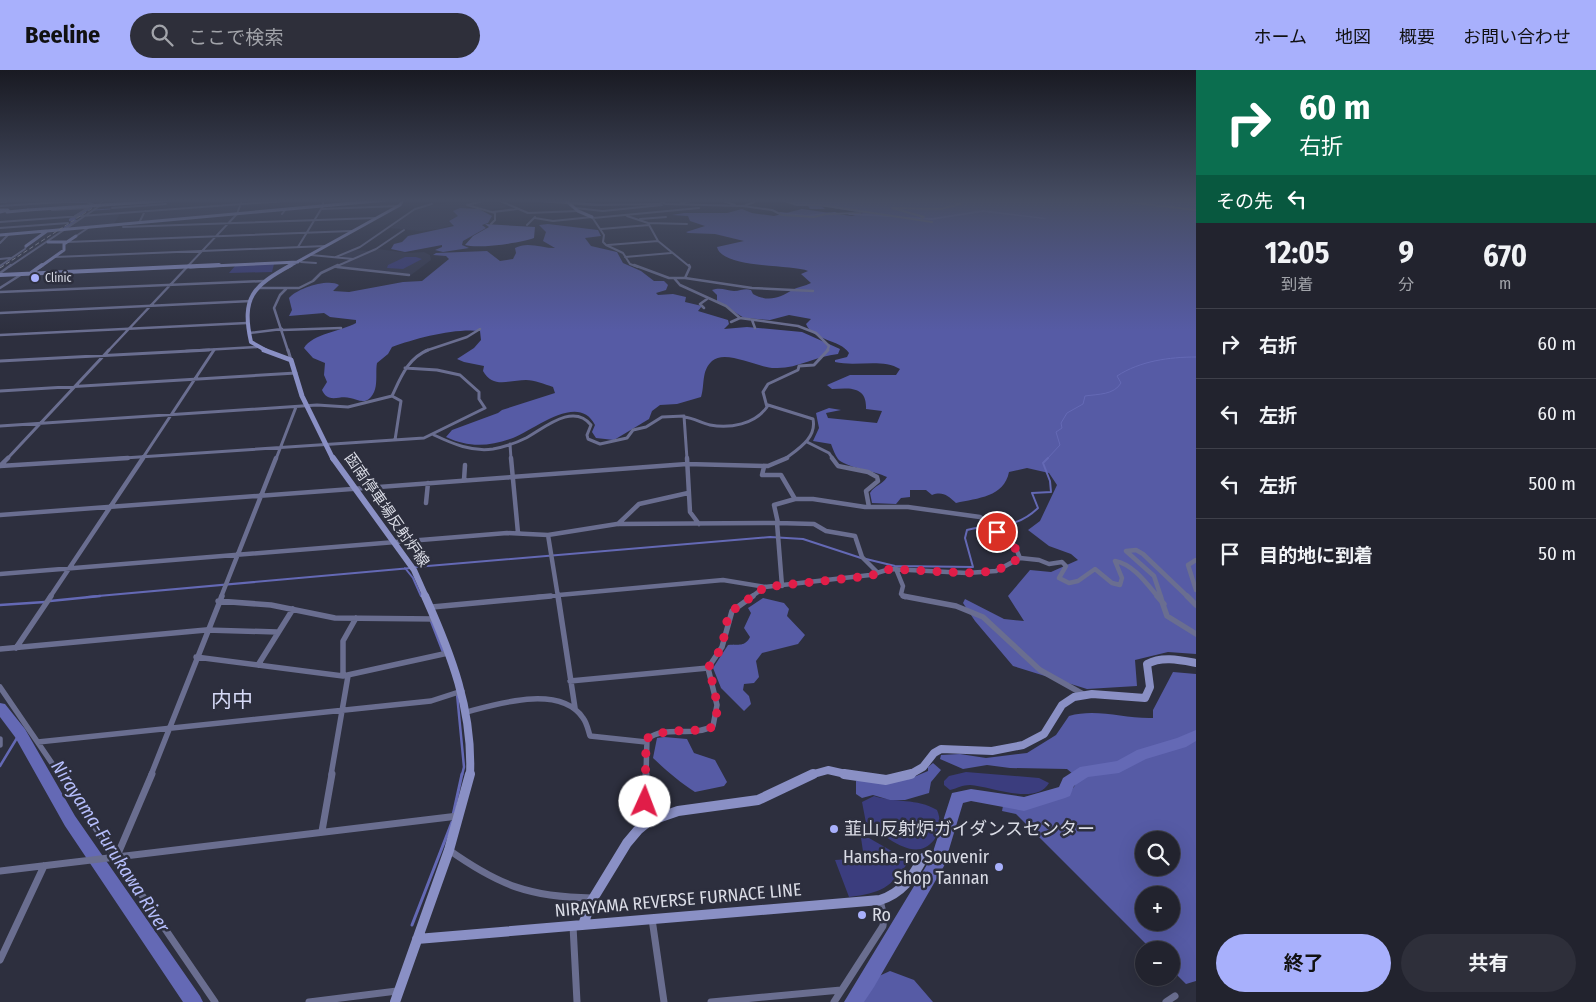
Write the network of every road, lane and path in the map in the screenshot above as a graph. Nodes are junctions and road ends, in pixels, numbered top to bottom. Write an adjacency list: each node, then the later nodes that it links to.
1 (30, 243): 12 (main road)
2 (46, 243): 30 (street)
3 (65, 243): 18 (main road)
4 (209, 243): 15 (street)
5 (300, 243): 14 (street)
6 (330, 243): 13 (main road)
7 (365, 243): 19 (street)
8 (384, 243): 23 (street)
9 (626, 243): 11 (street)
10 (663, 243): 16 (street)
11 (606, 245): 20 (street)
12 (26, 246): 21 (street)
13 (326, 246): 14 (street); 17 (main road)
14 (298, 247): 15 (street)
15 (202, 251): 18 (street); 27 (street)
16 (671, 253): 20 (street); 34 (street)
17 (311, 255): 19 (street); 24 (main road)
18 (55, 256): 29 (main road)
19 (336, 257): 23 (street)
20 (625, 257): 33 (street)
21 (12, 258): 22 (street); 26 (street)
22 (0, 259)
23 (355, 259): 28 (street)
24 (300, 262): 25 (street); 27 (main road); 35 (main road)
25 (316, 263)
26 (0, 266)
27 (187, 267): 29 (main road); 36 (street)
28 (336, 267): 32 (street); 39 (street)
29 (31, 273): 31 (main road)
30 (0, 274): 31 (main road)
31 (22, 274): 37 (street)
32 (409, 275)
33 (674, 278): 34 (street); 42 (street)
34 (686, 278): 40 (street)
35 (264, 281): 36 (street); 38 (main road)
36 (170, 285): 41 (street); 44 (street)
37 (0, 288)
38 (259, 288): 39 (street); 43 (main road)
39 (287, 289): 55 (street)
40 (813, 291)
41 (0, 292)
42 (707, 299): 45 (street); 47 (street)
43 (251, 301): 44 (street); 50 (main road)
44 (151, 306): 46 (street); 53 (street)
45 (704, 308)
46 (0, 312)
47 (740, 318): 48 (street); 49 (street)
48 (752, 320): 52 (street); 70 (street)
49 (731, 322)
50 (247, 323): 53 (street); 56 (main road)
51 (341, 328): 55 (street)
52 (755, 328)
53 (129, 329): 57 (street); 60 (street)
54 (480, 329): 63 (street)
55 (282, 330): 56 (street); 61 (street)
56 (249, 333): 58 (main road)
57 (0, 335)
58 (257, 347): 59 (street); 61 (main road)
59 (214, 350): 60 (street); 65 (street)
60 (104, 355): 62 (street); 66 (street)
61 (291, 360): 64 (main road, 函南停車場反射炉線)
62 (0, 361)
63 (405, 368): 68 (street); 76 (street)
64 (296, 374): 65 (street); 69 (main road, 函南停車場反射炉線)
65 (194, 379): 66 (street); 72 (street)
66 (75, 386): 67 (street); 74 (street)
67 (0, 390)
68 (392, 396): 69 (street); 77 (street)
69 (307, 405): 71 (street); 79 (main road, 函南停車場反射炉線)
70 (768, 405): 73 (street); 78 (street)
71 (296, 407): 72 (street); 81 (street)
72 (170, 415): 74 (street); 82 (street)
73 (684, 417): 80 (street); 85 (street)
74 (40, 423): 75 (street); 84 (street)
75 (0, 426)
76 (434, 435): 77 (street); 80 (street)
77 (395, 440): 79 (street)
78 (807, 442): 88 (street); 98 (street)
79 (327, 444): 81 (street); 92 (main road, 函南停車場反射炉線)
80 (510, 444): 89 (street)
81 (279, 447): 82 (street); 94 (street)
82 (143, 456): 86 (street); 97 (street)
83 (0, 458): 84 (street)
84 (8, 458): 86 (street)
85 (687, 464): 88 (street); 89 (street); 93 (street)
86 (0, 466)
87 (465, 466): 90 (street)
88 (764, 467): 95 (street)
89 (513, 477): 90 (street); 103 (street)
90 (464, 480): 91 (street)
91 (428, 483): 92 (street); 96 (street)
92 (354, 489): 94 (street); 105 (main road, 函南停車場反射炉線)
93 (688, 493): 101 (street); 102 (street)
94 (260, 496): 97 (street); 106 (street)
95 (795, 499): 98 (street); 100 (street)
96 (426, 503)
97 (109, 507): 99 (street); 109 (street)
98 (868, 507): 107 (street)
99 (0, 515)
100 (778, 523): 102 (street); 111 (street); 113 (street)
101 (617, 524): 102 (street); 104 (street)
102 (699, 524)
103 (518, 533): 104 (street); 105 (street)
104 (548, 535): 116 (street)
105 (394, 542): 106 (street); 120 (main road, 函南停車場反射炉線)
106 (238, 555): 109 (street); 117 (street)
107 (1020, 558): 110 (street); 118 (street)
108 (1196, 560): 115 (street)
109 (68, 569): 112 (street); 127 (street)
110 (896, 569): 111 (street); 138 (street)
111 (878, 573): 113 (street)
112 (0, 574)
113 (782, 586): 114 (street)
114 (765, 587): 116 (street); 133 (street)
115 (1196, 590)
116 (557, 596): 120 (street); 135 (street)
117 (218, 600): 121 (street); 124 (street)
118 (1164, 604): 119 (street); 126 (street)
119 (1196, 605)
120 (432, 607): 123 (main road, 函南停車場反射炉線)
121 (293, 609): 122 (street); 125 (street)
122 (356, 618): 123 (street); 134 (street)
123 (432, 619): 129 (main road, 函南停車場反射炉線)
124 (206, 630): 125 (street); 127 (street); 130 (street)
125 (277, 632): 132 (street)
126 (1196, 634)
127 (16, 648): 128 (street)
128 (0, 649)
129 (450, 652): 134 (street); 137 (main road, 函南停車場反射炉線)
130 (196, 657): 132 (street); 142 (street)
131 (1196, 663): 138 (main road)
132 (258, 665): 134 (street)
133 (708, 668): 135 (street); 145 (street)
134 (346, 676): 140 (street)
135 (570, 681): 139 (street)
136 (0, 686): 144 (street)
137 (458, 693): 140 (street); 141 (main road, 函南停車場反射炉線)
138 (1083, 694): 148 (main road)
139 (575, 708): 141 (street); 145 (street)
140 (342, 710): 142 (street); 149 (street)
141 (466, 712): 147 (main road, 函南停車場反射炉線)
142 (169, 729): 144 (street); 151 (street)
143 (0, 739): 146 (street)
144 (38, 742): 151 (street)
145 (646, 742): 148 (street)
146 (0, 745)
147 (459, 816): 149 (street); 150 (main road, 函南停車場反射炉線)
148 (652, 820): 155 (main road)
149 (322, 831): 151 (street)
150 (450, 850): 155 (street); 159 (main road, 函南停車場反射炉線)
151 (117, 856): 153 (street); 164 (street)
152 (923, 858): 156 (main road, NIRAYAMA REVERSE FURNACE LINE)
153 (44, 866): 154 (street); 160 (street)
154 (0, 871)
155 (592, 898): 158 (main road)
156 (880, 900): 157 (main road, NIRAYAMA REVERSE FURNACE LINE); 161 (street)
157 (652, 919): 158 (main road, NIRAYAMA REVERSE FURNACE LINE); 167 (street)
158 (578, 926): 159 (main road, NIRAYAMA REVERSE FURNACE LINE); 166 (street)
159 (417, 939): 162 (main road, 函南停車場反射炉線)
160 (0, 960)
161 (840, 990): 168 (street); 169 (street)
162 (397, 996): 165 (street)
163 (1176, 996): 170 (street)
164 (215, 1002)
165 (309, 1002)
166 (577, 1002)
167 (664, 1002)
168 (710, 1002)
169 (834, 1002)
170 (1166, 1002)

